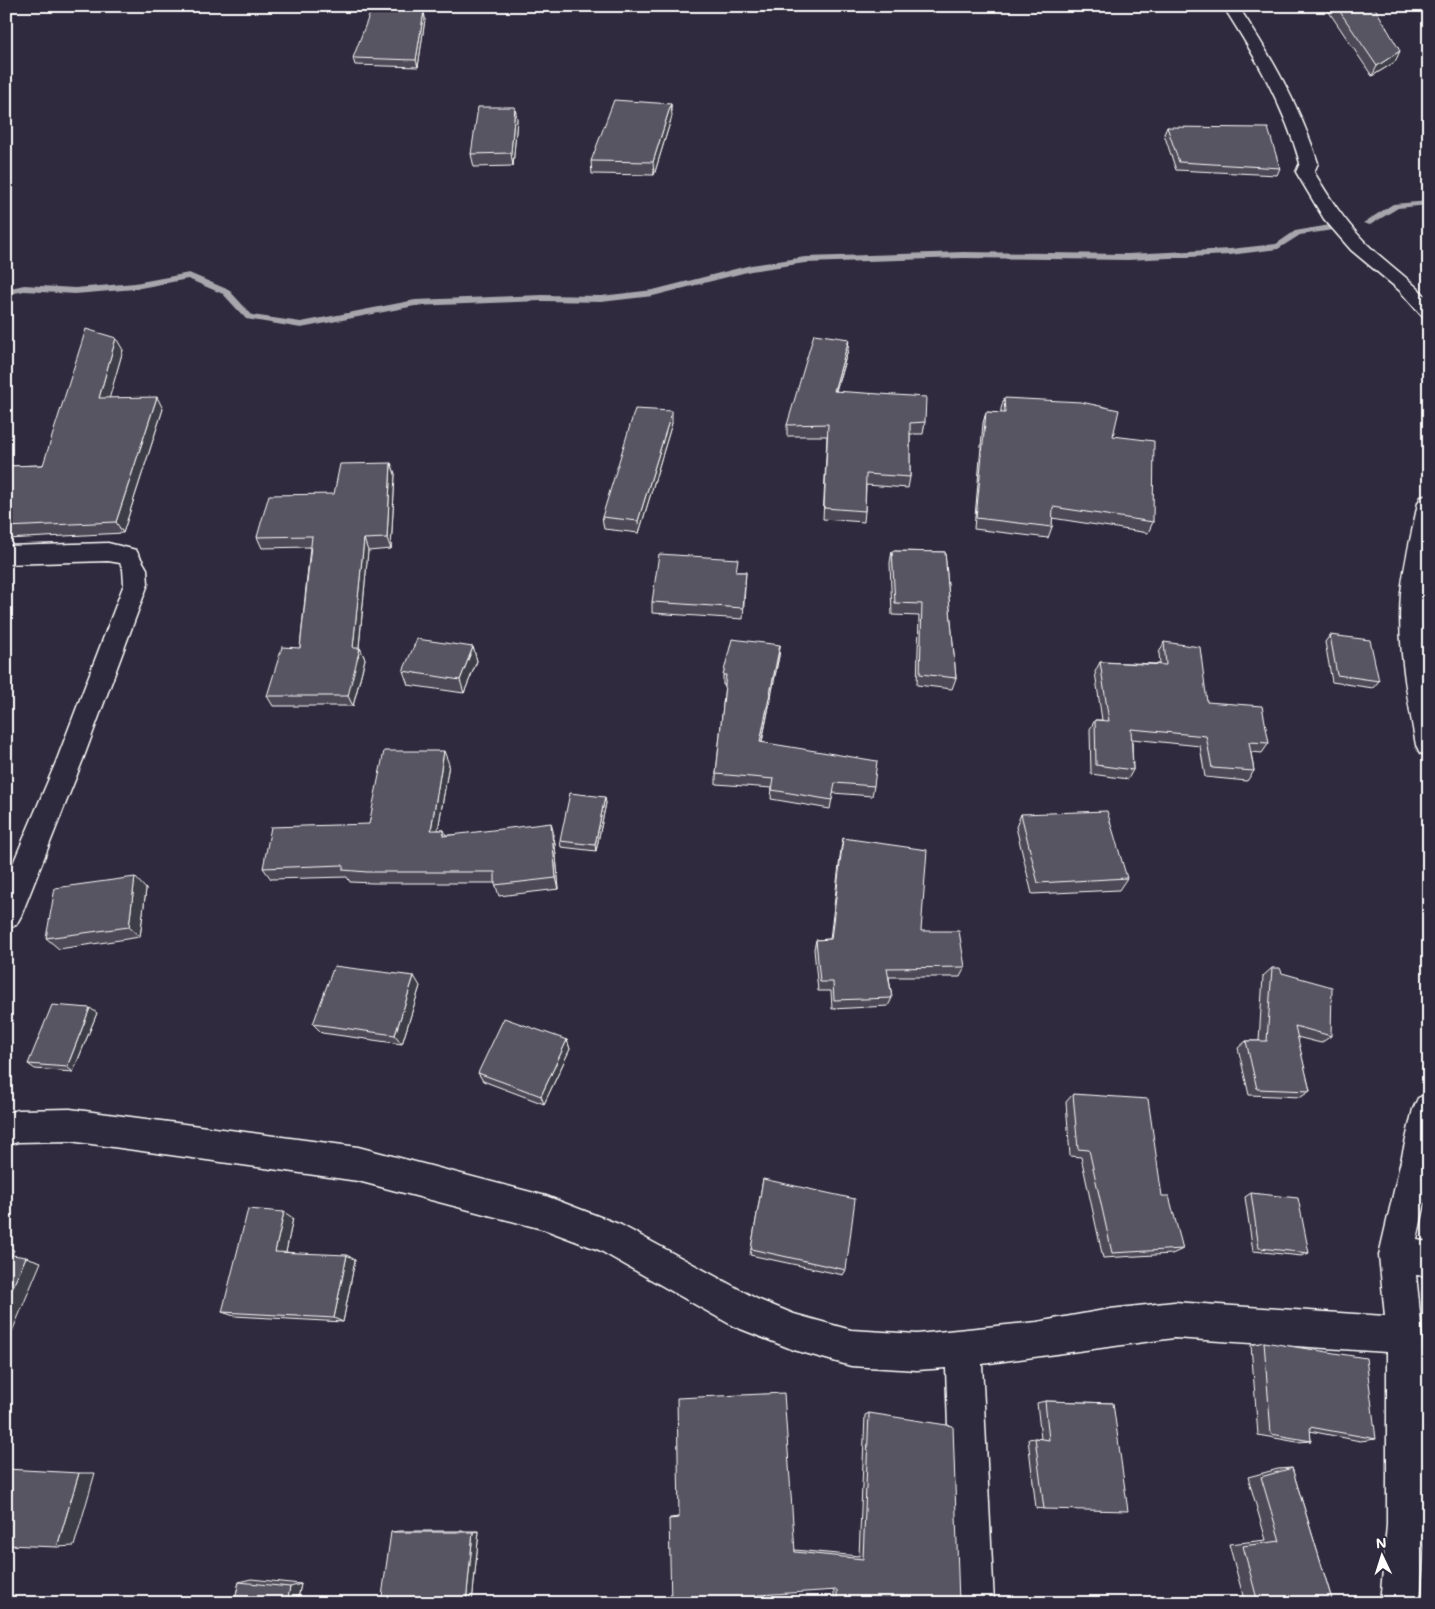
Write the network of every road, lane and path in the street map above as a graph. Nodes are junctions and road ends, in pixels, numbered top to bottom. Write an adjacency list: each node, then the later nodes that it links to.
1 (1230, 6): 2 (street)
2 (1429, 312)
3 (1429, 503): 5 (street)
4 (6, 555): 6 (street)
5 (1429, 745)
6 (6, 916)
7 (1429, 1109): 9 (street)
8 (6, 1130): 11 (street)
9 (1412, 1257): 10 (street)
10 (1405, 1335): 11 (street); 13 (street)
11 (963, 1348): 12 (street)
12 (974, 1603)
13 (1400, 1603)

